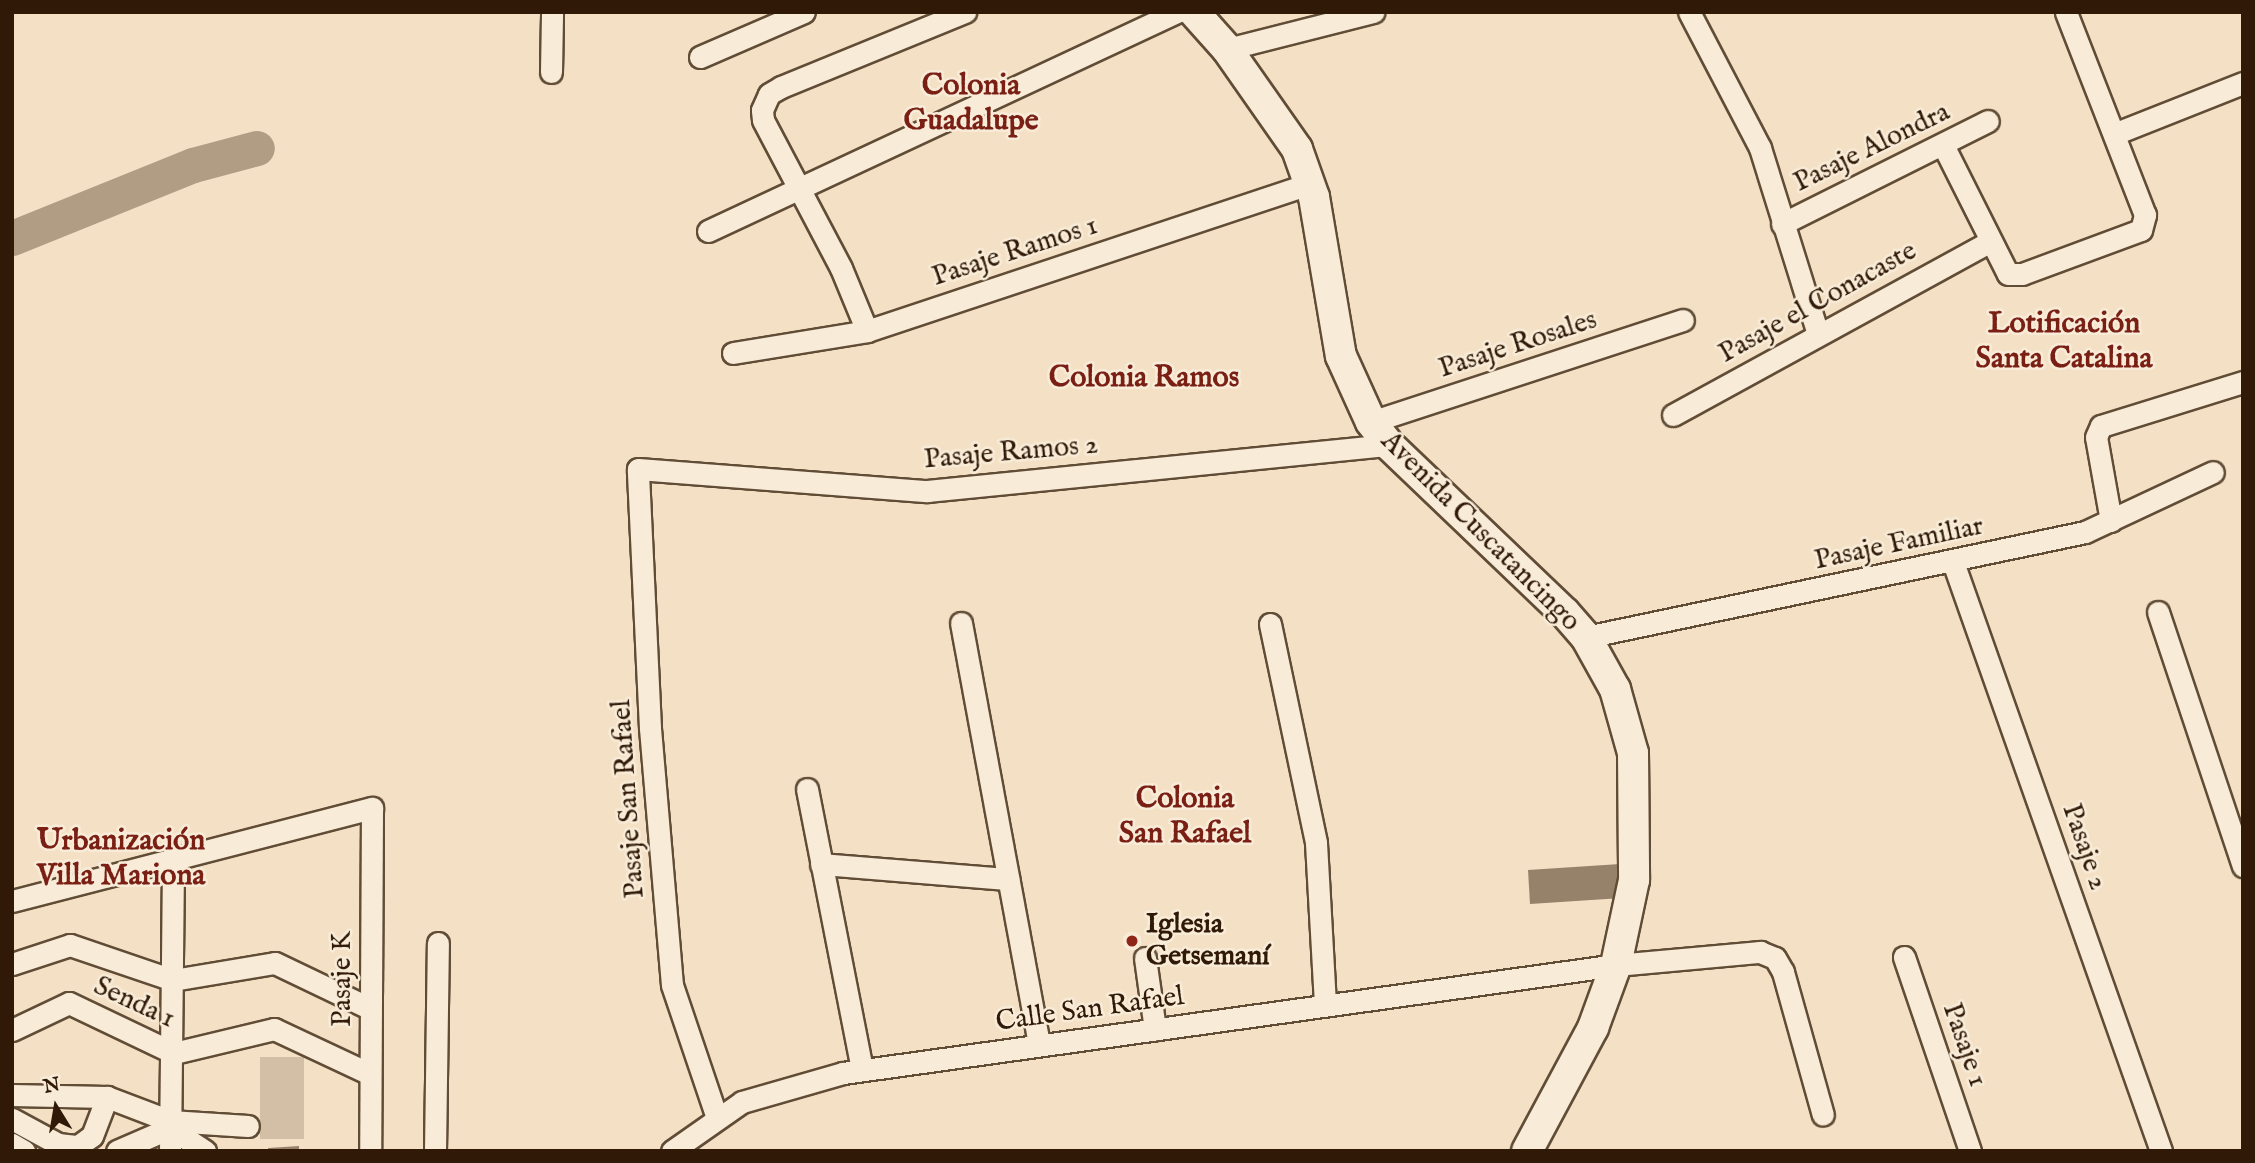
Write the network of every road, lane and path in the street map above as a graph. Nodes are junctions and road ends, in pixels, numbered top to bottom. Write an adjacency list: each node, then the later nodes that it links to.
1 (552, 12): 11 (street)
2 (804, 12): 10 (street)
3 (965, 12): 17 (street)
4 (1177, 12): 17 (street)
5 (1194, 12): 9 (street, Avenida Cuscatancingo)
6 (1373, 12): 9 (street)
7 (1689, 12): 18 (street)
8 (2066, 12): 14 (street)
9 (1227, 48): 16 (street, Avenida Cuscatancingo)
10 (700, 57)
11 (551, 72)
12 (2243, 83): 14 (street)
13 (1987, 121): 15 (street, Pasaje Alondra)
14 (2114, 134): 20 (street)
15 (1943, 145): 18 (street, Pasaje Alondra); 20 (street)
16 (1310, 184): 22 (street, Pasaje Ramos 1); 27 (street, Avenida Cuscatancingo)
17 (798, 189): 19 (street); 22 (street)
18 (1782, 224): 23 (street)
19 (708, 231)
20 (1991, 241): 23 (street, Pasaje el Conacaste)
21 (1683, 320): 27 (street, Pasaje Rosales)
22 (867, 331): 24 (street, Pasaje Ramos 1)
23 (1818, 334): 26 (street, Pasaje el Conacaste)
24 (733, 354)
25 (2243, 382): 30 (street)
26 (1673, 415)
27 (1380, 434): 28 (street, Pasaje Ramos 2); 35 (street, Avenida Cuscatancingo)
28 (638, 469): 59 (street, Pasaje San Rafael)
29 (2213, 472): 30 (street, Pasaje Familiar)
30 (2111, 521): 31 (street, Pasaje Familiar)
31 (1954, 562): 35 (street, Pasaje Familiar); 73 (street, Pasaje 2)
32 (2158, 612): 39 (street)
33 (961, 623): 40 (street)
34 (1270, 624): 48 (street)
35 (1586, 636): 46 (street, Avenida Cuscatancingo)
36 (807, 789): 38 (street)
37 (173, 856): 41 (street); 47 (street); 49 (street, Pasaje K)
38 (821, 864): 40 (street); 54 (street)
39 (2243, 866)
40 (1008, 879): 52 (street)
41 (12, 901)
42 (438, 943): 69 (street)
43 (1904, 957): 72 (street, Pasaje 1)
44 (1145, 958): 50 (street)
45 (12, 964): 47 (street)
46 (1616, 965): 48 (street, Calle San Rafael); 58 (street); 71 (street, Avenida Cuscatancingo)
47 (173, 980): 49 (street); 53 (street)
48 (1325, 1005): 50 (street, Calle San Rafael)
49 (371, 1009): 55 (street, Pasaje K)
50 (1155, 1029): 52 (street, Calle San Rafael)
51 (12, 1030): 53 (street, Senda 1)
52 (1039, 1045): 54 (street, Calle San Rafael)
53 (174, 1053): 55 (street); 61 (street)
54 (862, 1069): 59 (street, Calle San Rafael)
55 (370, 1074): 68 (street, Pasaje K)
56 (12, 1095): 57 (street)
57 (107, 1097): 60 (street); 61 (street)
58 (1823, 1115)
59 (717, 1118): 70 (street, Calle San Rafael)
60 (12, 1119)
61 (170, 1124): 62 (street); 65 (street); 66 (street); 67 (street)
62 (248, 1126)
63 (12, 1144): 64 (street)
64 (24, 1151)
65 (117, 1151)
66 (170, 1151)
67 (205, 1151)
68 (370, 1151)
69 (435, 1151)
70 (672, 1151)
71 (1527, 1151)
72 (1970, 1151)
73 (2161, 1151)

